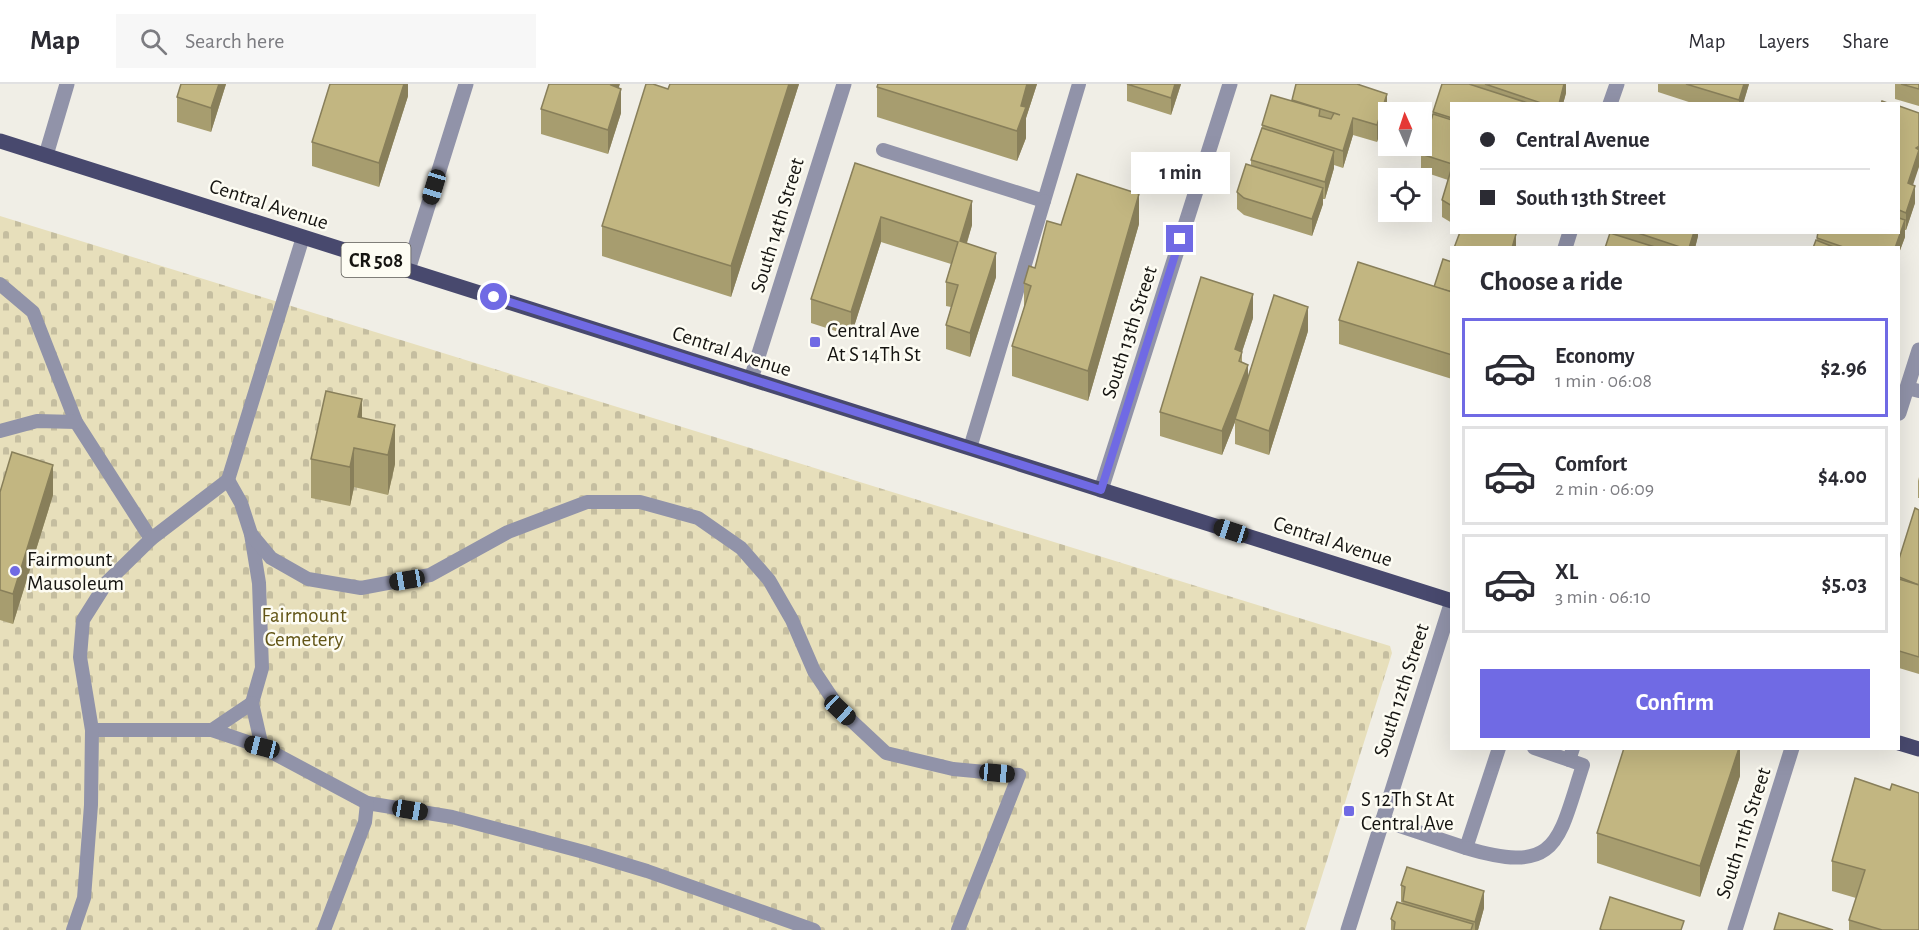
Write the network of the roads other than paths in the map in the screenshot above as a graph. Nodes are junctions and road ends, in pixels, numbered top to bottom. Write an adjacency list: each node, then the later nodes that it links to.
1 (68, 84): 10 (street)
2 (466, 84): 13 (street)
3 (844, 84): 16 (street, South 14th Street)
4 (1079, 84): 11 (lane)
5 (1230, 84): 23 (street, South 13th Street)
6 (1617, 84): 7 (street)
7 (1611, 102)
8 (0, 141): 10 (main road, Central Avenue / CR 508)
9 (884, 150): 11 (lane)
10 (46, 155): 12 (main road, Central Avenue / CR 508)
11 (1044, 201): 21 (lane)
12 (303, 237): 13 (main road, Central Avenue / CR 508); 22 (lane)
13 (408, 270): 16 (main road, Central Avenue / CR 508)
14 (0, 284): 19 (lane)
15 (1919, 350): 17 (street)
16 (751, 379): 21 (main road, Central Avenue / CR 508)
17 (1913, 390): 18 (street)
18 (1900, 411)
19 (76, 422): 20 (lane); 25 (lane)
20 (0, 431)
21 (970, 448): 23 (main road, Central Avenue / CR 508)
22 (228, 480): 24 (lane); 25 (lane)
23 (1101, 490): 26 (main road, Central Avenue / CR 508)
24 (251, 534): 28 (lane); 44 (lane)
25 (151, 539): 29 (lane)
26 (1450, 600)
27 (1450, 607): 39 (street, South 12th Street)
28 (252, 703): 30 (lane); 32 (lane)
29 (92, 730): 30 (lane); 41 (lane)
30 (212, 730): 32 (lane)
31 (1900, 743): 33 (main road)
32 (262, 747): 38 (lane)
33 (1919, 749)
34 (1498, 750): 40 (lane)
35 (1546, 750): 37 (lane)
36 (1791, 750): 46 (street, South 11th Street)
37 (1571, 754): 40 (lane)
38 (368, 803): 42 (lane); 43 (lane)
39 (1382, 820): 40 (lane); 45 (street, South 12th Street)
40 (1466, 848)
41 (73, 930)
42 (324, 930)
43 (814, 930)
44 (958, 930)
45 (1348, 930)
46 (1735, 930)

